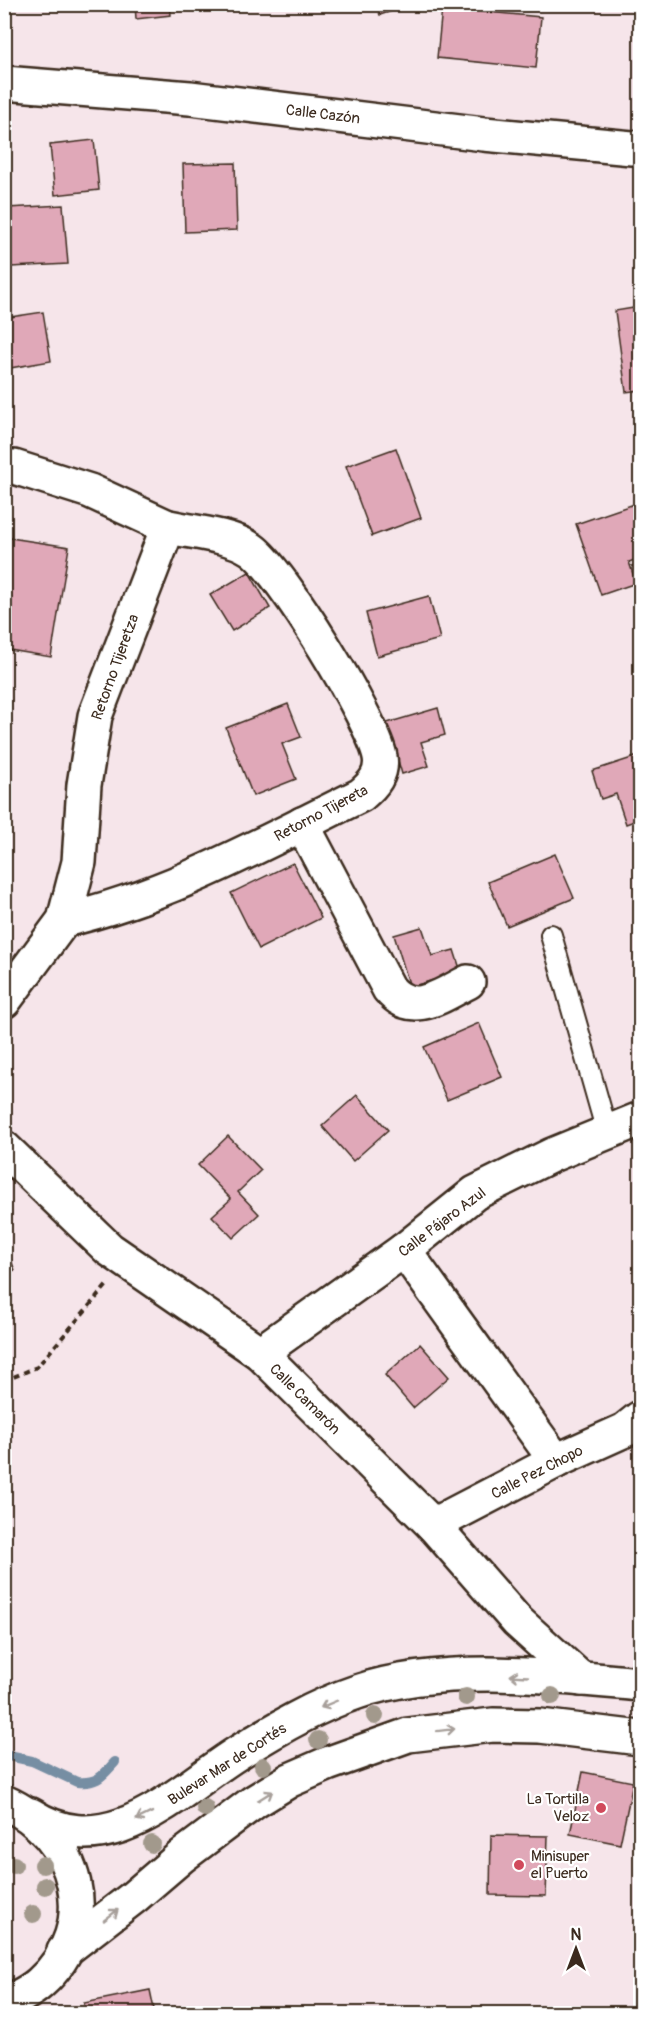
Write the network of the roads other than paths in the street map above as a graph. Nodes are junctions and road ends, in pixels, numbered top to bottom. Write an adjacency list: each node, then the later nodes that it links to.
1 (4, 83): 2 (street, Calle Cazón)
2 (640, 147)
3 (4, 466): 4 (street)
4 (168, 527): 5 (street, Retorno Tijereta); 6 (street, Retorno Tijeretza)
5 (302, 824): 6 (street, Retorno Tijereta); 8 (street)
6 (64, 920): 9 (street, Retorno Tijeretza)
7 (551, 936): 11 (lane)
8 (468, 982)
9 (4, 1001)
10 (640, 1119): 11 (street, Calle Pájaro Azul)
11 (607, 1132): 13 (street, Calle Pájaro Azul)
12 (4, 1148): 14 (street, Calle Camarón)
13 (404, 1250): 14 (street, Calle Pájaro Azul); 16 (street)
14 (260, 1353): 17 (street, Calle Camarón)
15 (640, 1418): 16 (street, Calle Pez Chopo)
16 (556, 1461): 17 (street, Calle Pez Chopo)
17 (433, 1525): 18 (street, Calle Camarón)
18 (581, 1678): 19 (street, Bulevar Mar de Cortés); 21 (street, Bulevar Mar de Cortés, one-way to 21)
19 (640, 1684)
20 (640, 1738): 22 (street, one-way to 20)
21 (18, 1809): 22 (street)
22 (64, 1951): 23 (street)
23 (40, 1984): 24 (street); 25 (street)
24 (4, 2004)
25 (14, 2013)

